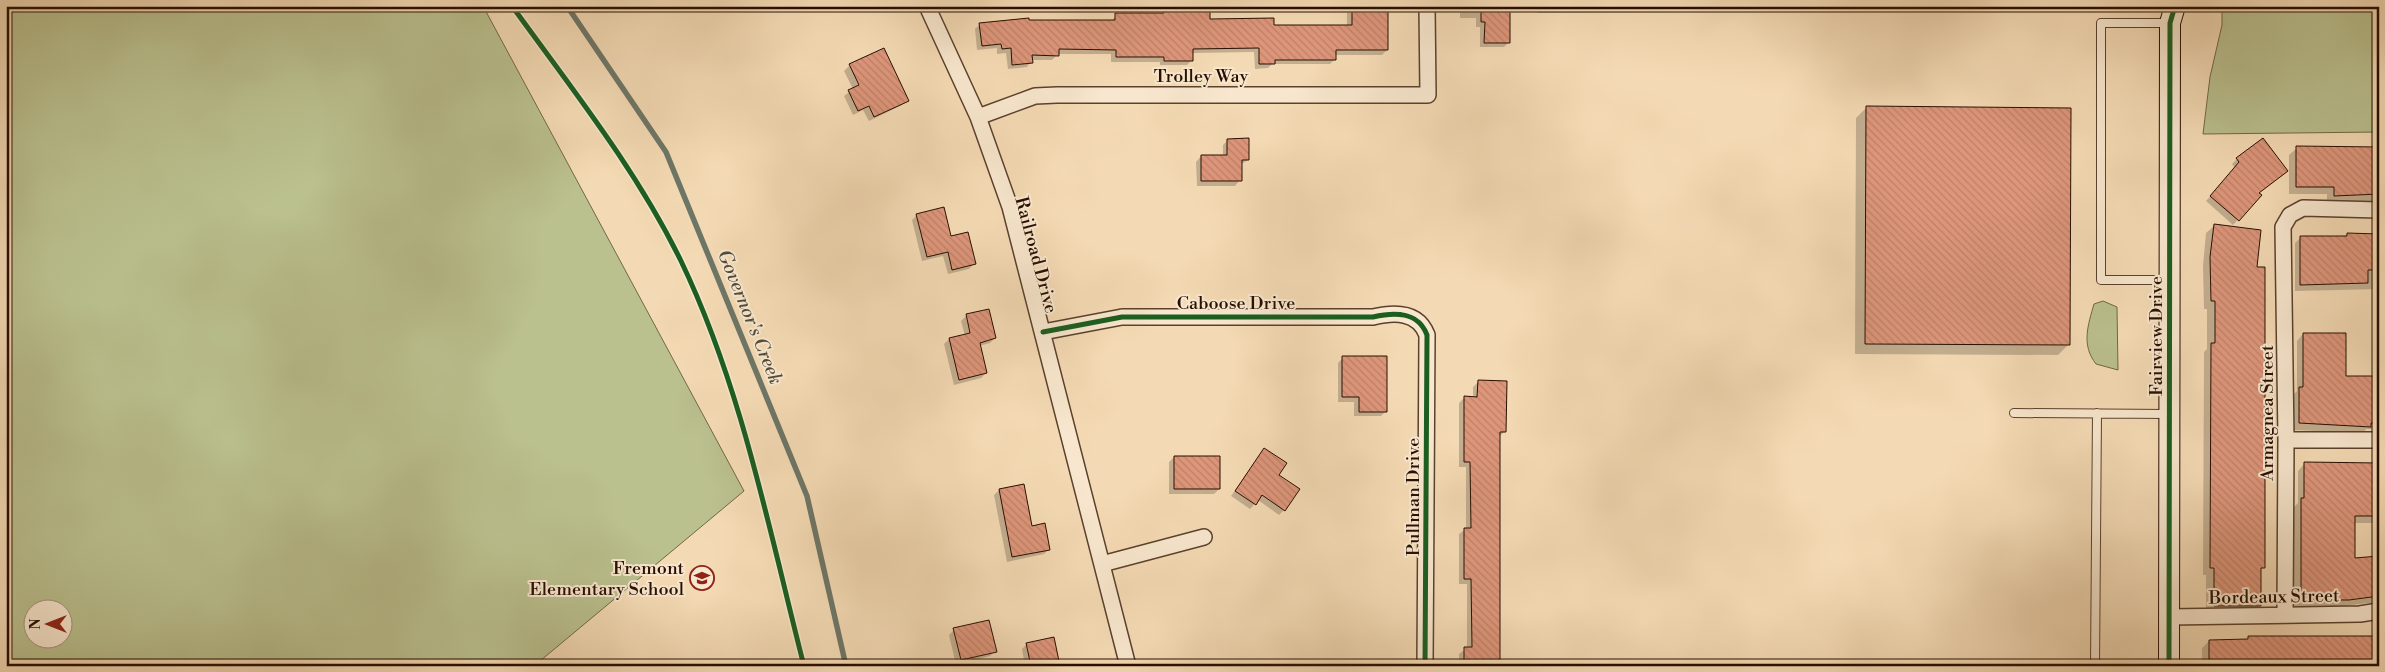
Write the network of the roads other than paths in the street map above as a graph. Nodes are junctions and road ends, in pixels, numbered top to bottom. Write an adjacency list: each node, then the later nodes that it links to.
1 (927, 6): 4 (street, Railroad Drive)
2 (1427, 6): 4 (street, Trolley Way)
3 (2170, 12): 6 (main road, Fairview Drive); 6 (lane)
4 (978, 117): 8 (street, Railroad Drive)
5 (2379, 210): 12 (street, Armagnea Street)
6 (2169, 280): 11 (main road, Fairview Drive)
7 (1425, 330): 8 (street, Caboose Drive); 20 (street, Pullman Drive)
8 (1043, 332): 15 (street, Railroad Drive)
9 (2014, 413): 10 (lane)
10 (2097, 413): 11 (lane); 21 (lane)
11 (2169, 414): 18 (main road, Fairview Drive)
12 (2286, 440): 13 (street); 17 (street, Armagnea Street)
13 (2379, 440)
14 (1204, 537): 15 (street)
15 (1102, 564): 19 (street, Railroad Drive)
16 (2379, 611): 17 (street, Bordeaux Street)
17 (2285, 614): 18 (street, Bordeaux Street)
18 (2169, 617): 22 (main road, Fairview Drive)
19 (1128, 666)
20 (1425, 666)
21 (2095, 666)
22 (2169, 666)

